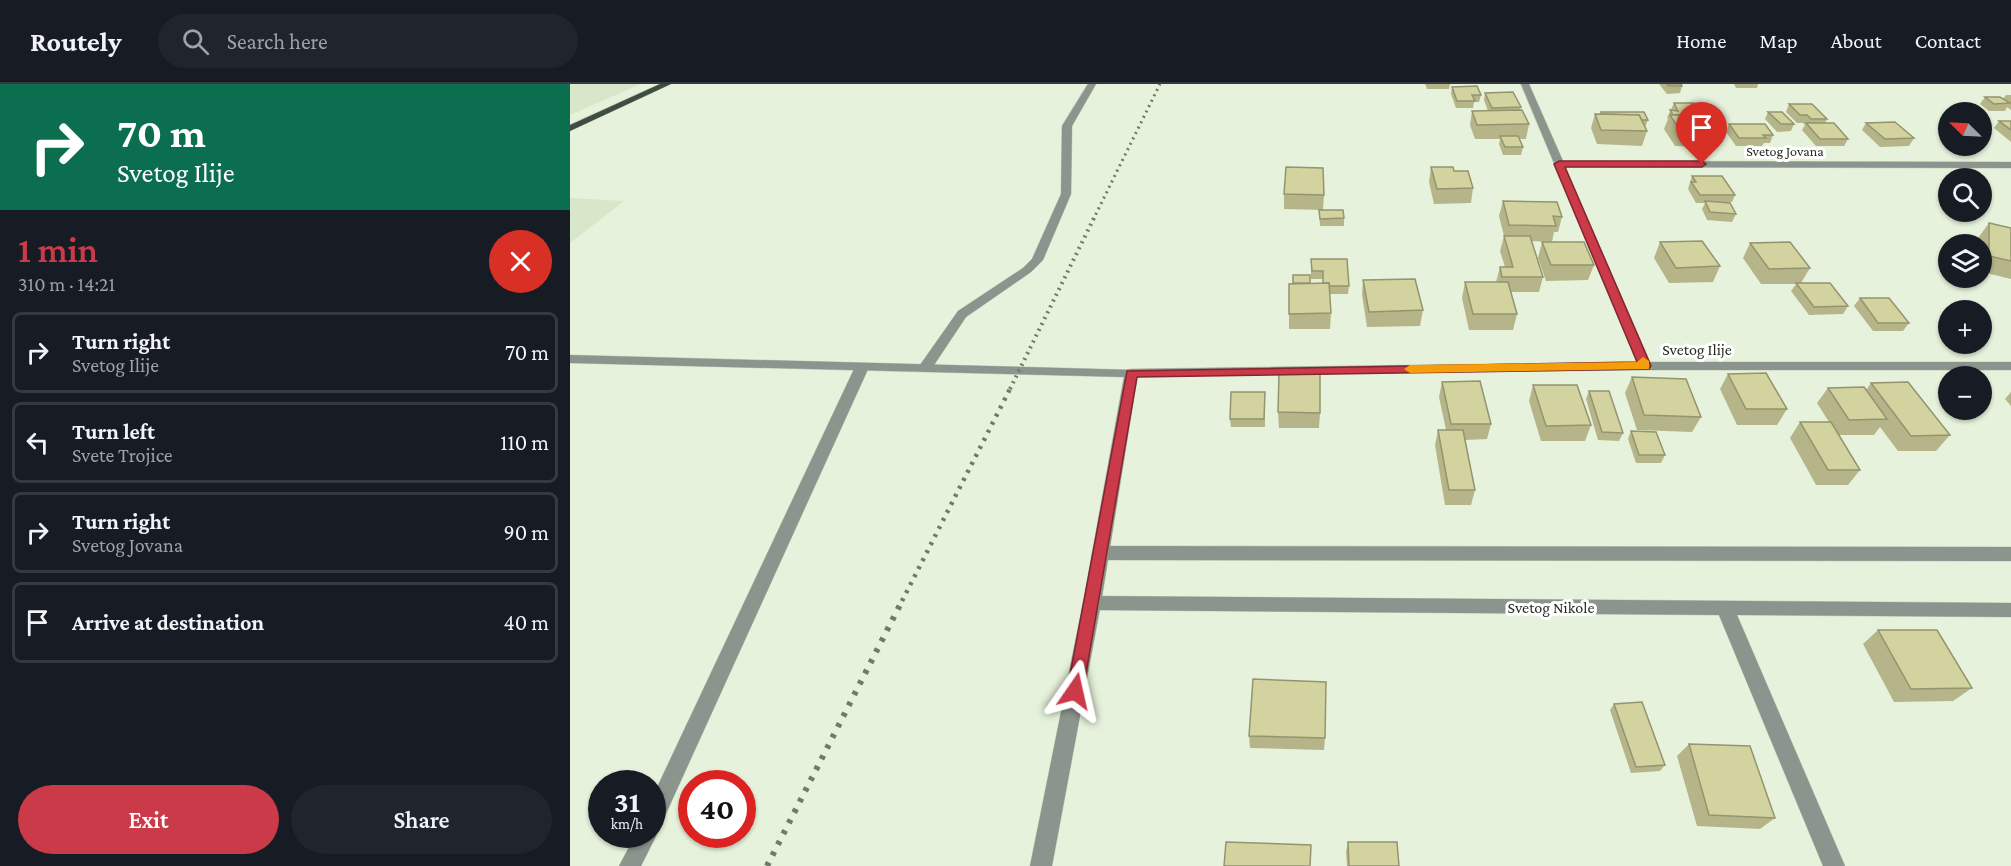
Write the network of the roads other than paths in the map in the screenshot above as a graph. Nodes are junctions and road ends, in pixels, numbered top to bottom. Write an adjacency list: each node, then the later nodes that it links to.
1 (667, 84): 4 (main road)
2 (1092, 84): 11 (street)
3 (1525, 84): 5 (street)
4 (570, 128)
5 (1559, 164): 6 (street, Svetog Jovana); 8 (street)
6 (2011, 165)
7 (570, 359): 10 (street, Svetog Ilije)
8 (1645, 366): 9 (street, Svetog Ilije); 12 (street, Svetog Ilije)
9 (2011, 366)
10 (862, 367): 11 (street, Svetog Ilije); 18 (street)
11 (925, 368): 12 (street, Svetog Ilije)
12 (1131, 374): 13 (street)
13 (1100, 553): 14 (street); 15 (street)
14 (2011, 554)
15 (1092, 603): 16 (street, Svetog Nikole); 21 (street)
16 (1725, 608): 17 (street, Svetog Nikole); 22 (street)
17 (2011, 610)
18 (666, 792)
19 (640, 848): 20 (street)
20 (630, 866)
21 (1041, 866)
22 (1834, 866)

